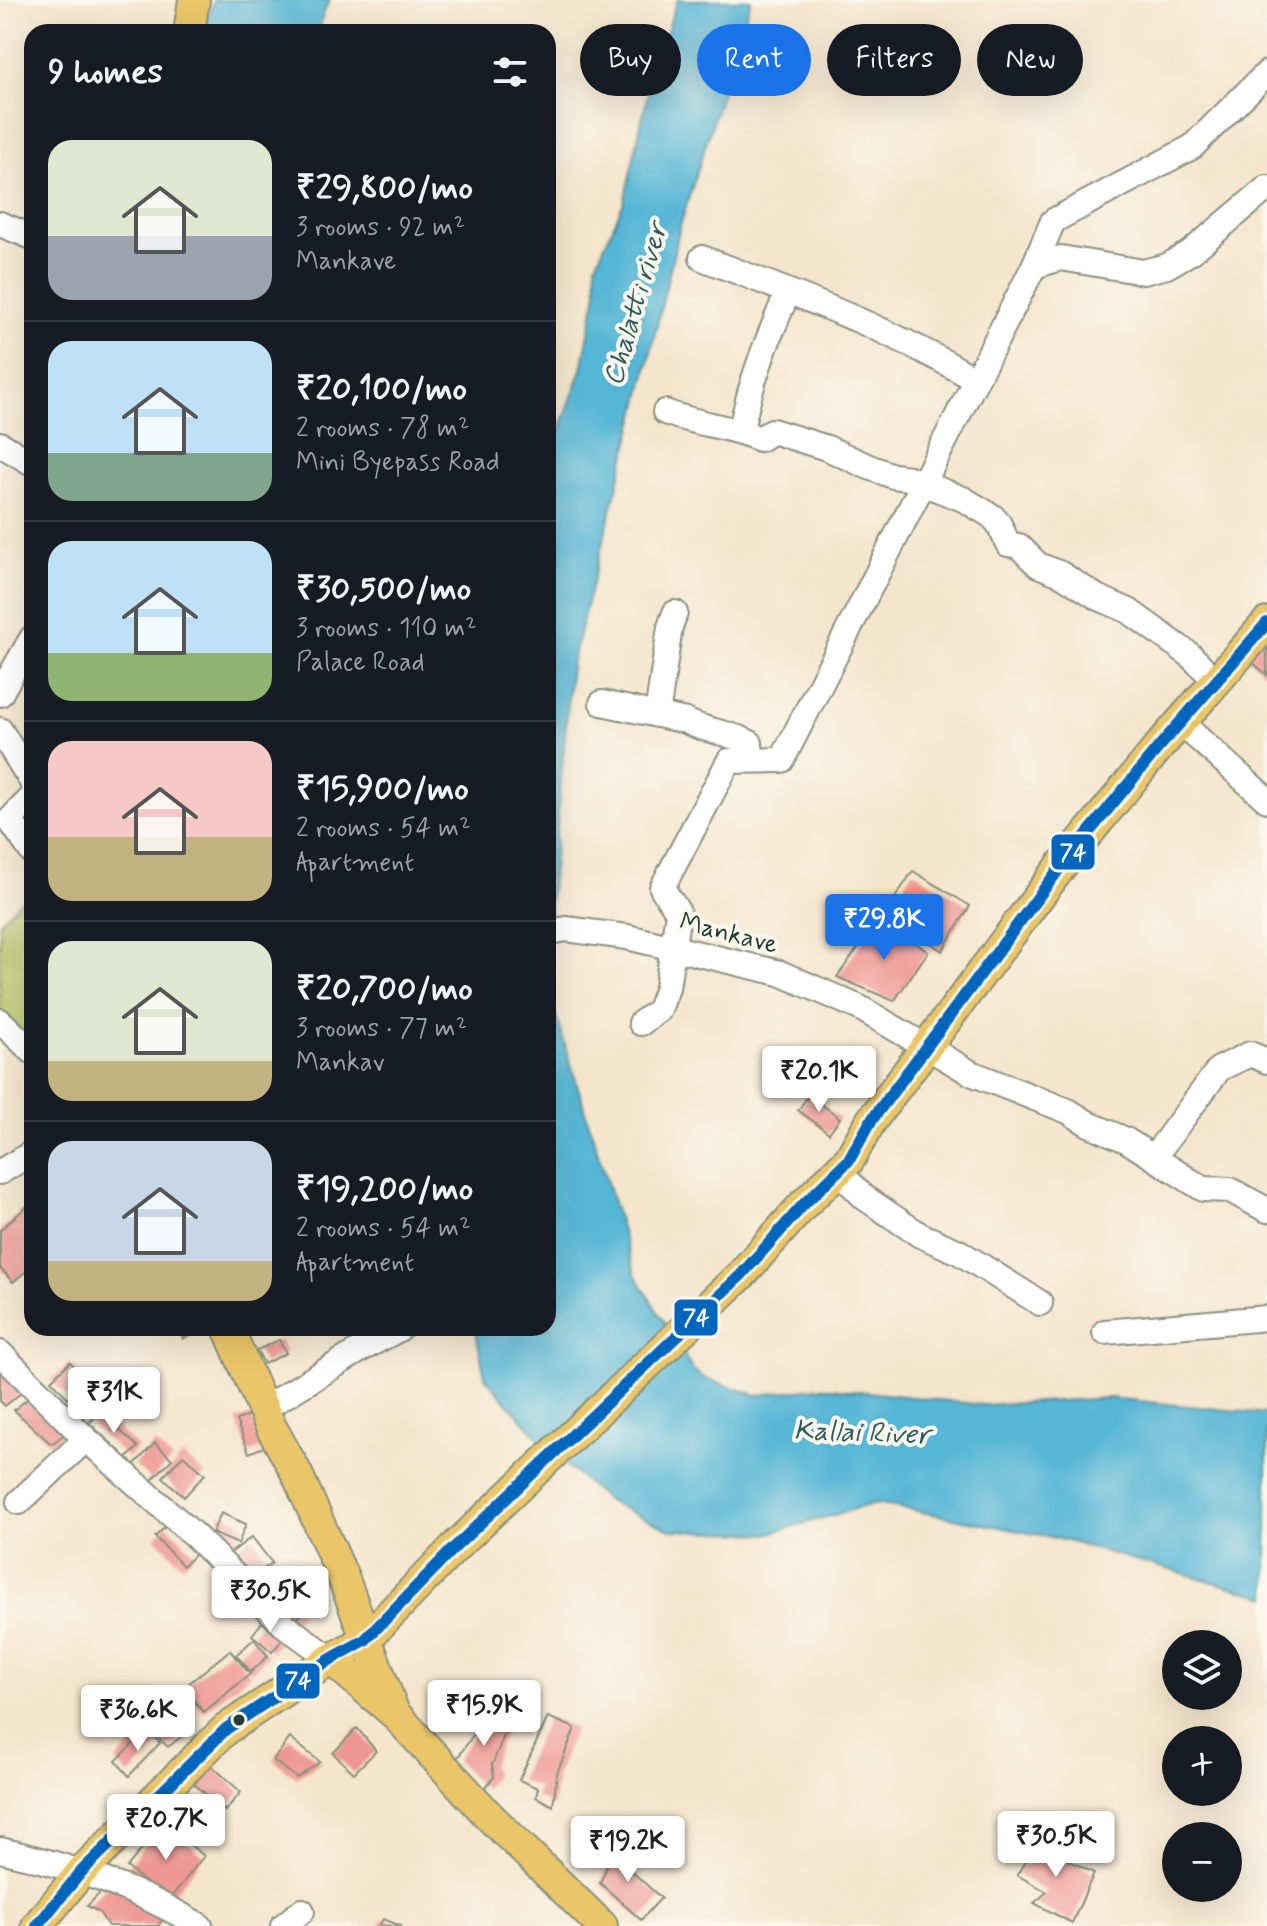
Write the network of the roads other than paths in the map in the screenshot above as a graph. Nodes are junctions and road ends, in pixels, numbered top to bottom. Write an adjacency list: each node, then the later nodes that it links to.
1 (194, 0): 2 (main road)
2 (190, 24)
3 (1267, 73): 8 (street)
4 (1267, 188): 8 (street)
5 (0, 224): 6 (street)
6 (24, 234)
7 (702, 258): 9 (street)
8 (1034, 266): 10 (street)
9 (788, 292): 10 (street); 12 (street)
10 (976, 380): 15 (street)
11 (665, 412): 12 (street)
12 (741, 431): 15 (street)
13 (0, 444): 14 (street)
14 (24, 458)
15 (924, 483): 19 (street); 25 (street)
16 (675, 613): 22 (street)
17 (1267, 623): 19 (main road)
18 (24, 652): 20 (street)
19 (1216, 681): 23 (main road)
20 (0, 694)
21 (602, 703): 22 (street)
22 (657, 715): 25 (street)
23 (1180, 722): 27 (street); 35 (main road)
24 (0, 730): 26 (street)
25 (751, 760): 31 (street)
26 (24, 769)
27 (1267, 800)
28 (24, 805): 29 (street)
29 (24, 840)
30 (556, 931): 31 (street, Mankave)
31 (672, 950): 33 (street); 35 (street, Mankave)
32 (0, 1021): 34 (street)
33 (641, 1023)
34 (24, 1044)
35 (928, 1045): 37 (street, Mankave); 39 (main road)
36 (1267, 1061): 37 (street)
37 (1154, 1157): 41 (street, Mankave)
38 (24, 1158): 40 (street)
39 (838, 1171): 42 (street); 51 (main road)
40 (0, 1172)
41 (1267, 1210)
42 (1040, 1303)
43 (1267, 1318): 44 (street)
44 (1105, 1332)
45 (231, 1336): 48 (main road)
46 (386, 1336): 48 (street)
47 (0, 1353): 49 (street)
48 (263, 1409): 51 (main road)
49 (86, 1439): 50 (street); 52 (street)
50 (19, 1502)
51 (365, 1640): 52 (main road); 53 (main road)
52 (331, 1659): 53 (main road); 55 (main road)
53 (394, 1713): 58 (main road)
54 (0, 1850): 55 (street)
55 (82, 1871): 56 (main road); 57 (street)
56 (37, 1926)
57 (200, 1926)
58 (602, 1926)

